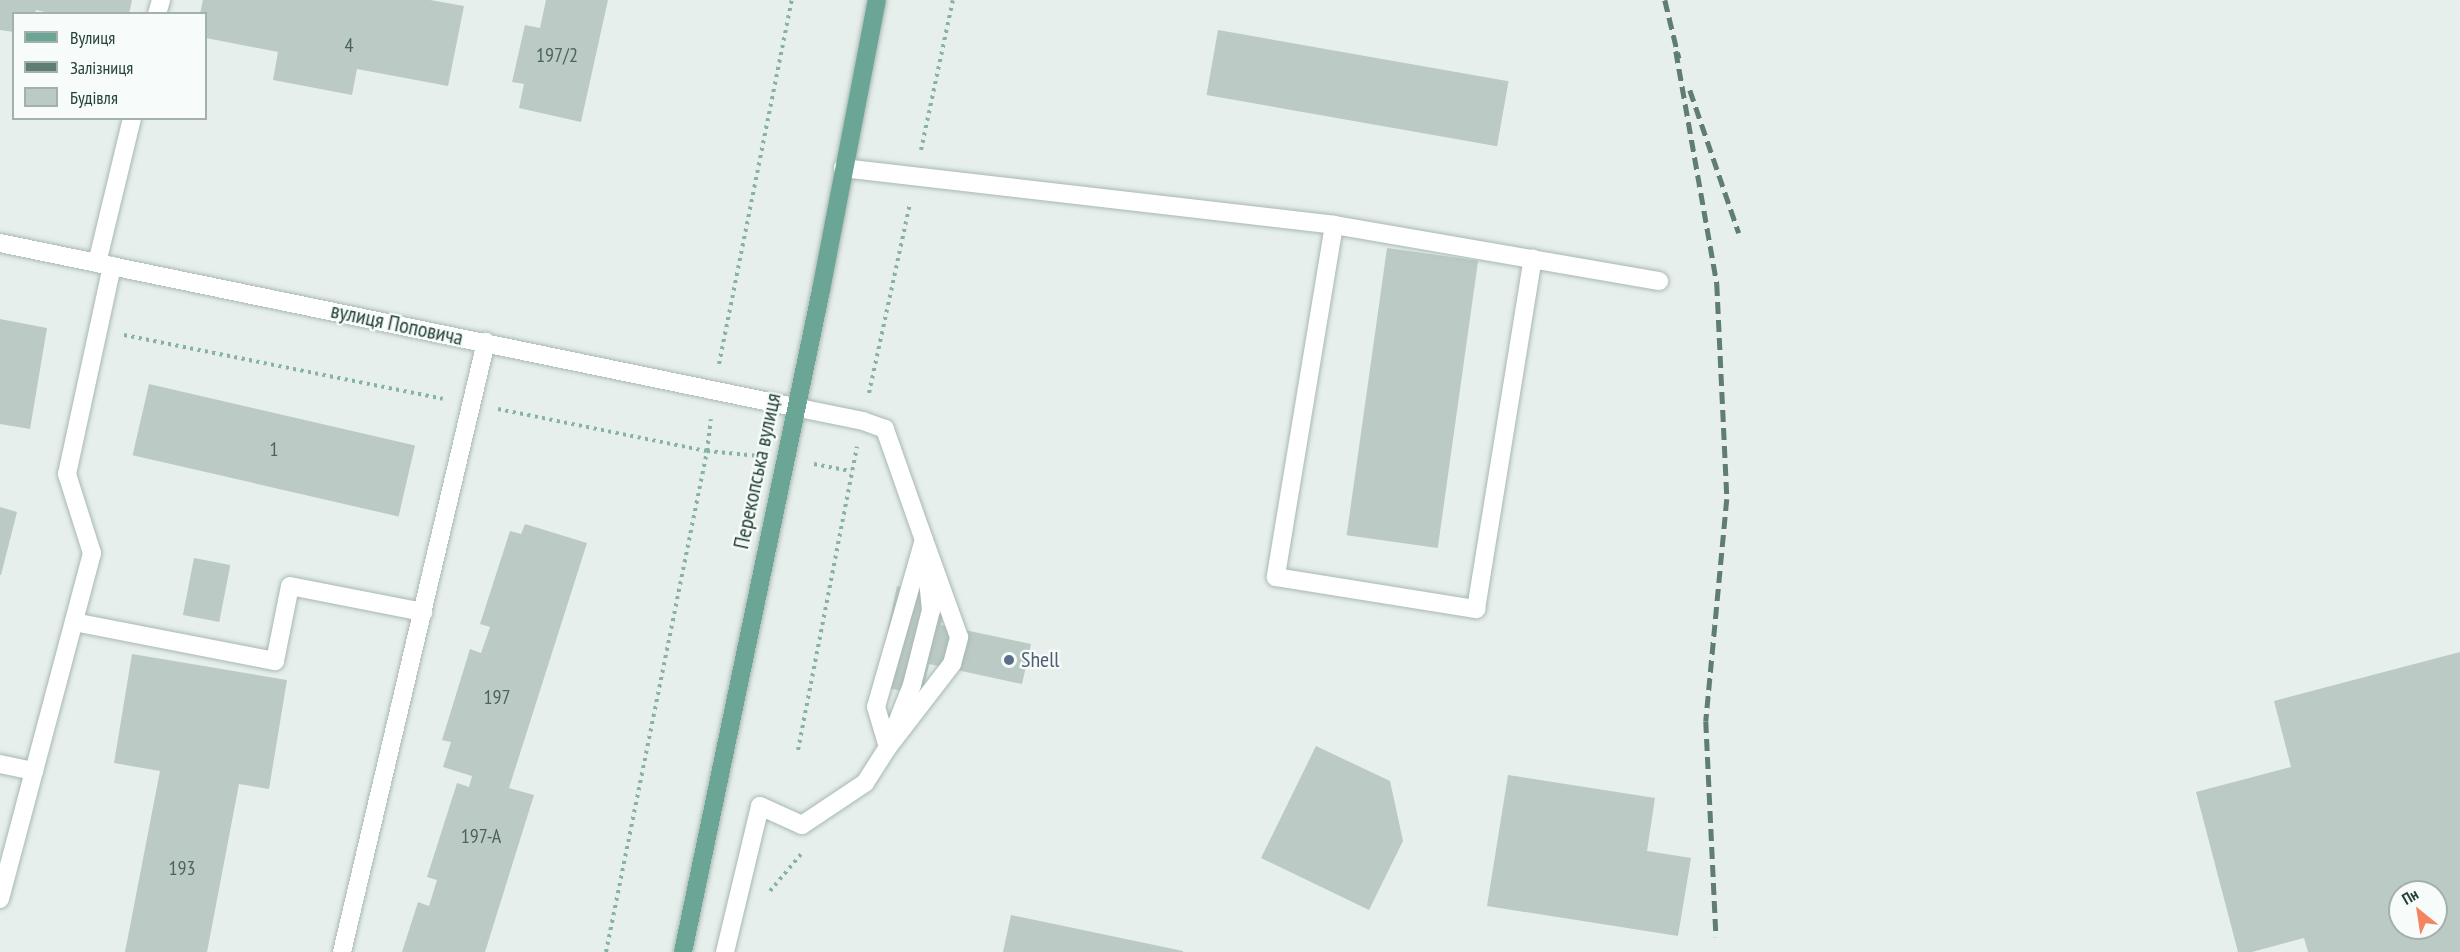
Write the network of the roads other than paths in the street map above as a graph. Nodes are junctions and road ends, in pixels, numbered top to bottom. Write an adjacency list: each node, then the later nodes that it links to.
1 (878, 0): 3 (main road, Перекопська вулиця)
2 (132, 120): 7 (street)
3 (843, 168): 4 (street); 10 (main road, Перекопська вулиця)
4 (1334, 225): 6 (street); 6 (street)
5 (0, 243): 7 (street, вулиця Поповича)
6 (1533, 259): 8 (street)
7 (105, 264): 9 (street, вулиця Поповича); 13 (street)
8 (1659, 280)
9 (486, 342): 10 (street, вулиця Поповича); 12 (street)
10 (794, 407): 11 (street, вулиця Поповича); 19 (main road, Перекопська вулиця)
11 (924, 540): 14 (street); 14 (street); 14 (street)
12 (423, 612): 13 (street); 18 (street)
13 (74, 622): 16 (street)
14 (888, 747): 20 (street)
15 (0, 764): 16 (street)
16 (34, 771): 17 (street)
17 (0, 899)
18 (342, 952)
19 (683, 952)
20 (725, 952)

